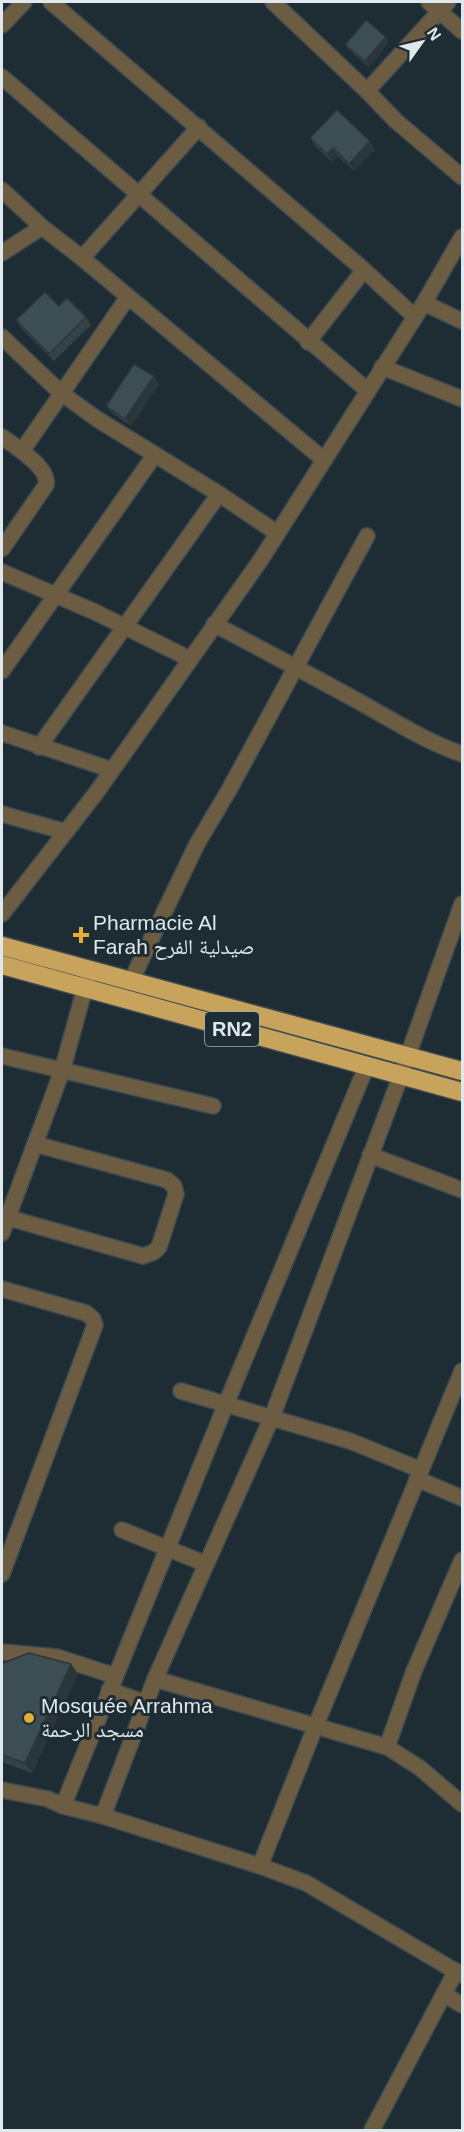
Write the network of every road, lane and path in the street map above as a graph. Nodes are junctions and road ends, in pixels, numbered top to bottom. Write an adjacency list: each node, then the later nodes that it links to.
1 (24, 2): 5 (street)
2 (51, 2): 9 (street)
3 (273, 2): 8 (street)
4 (439, 5): 6 (street); 8 (street)
5 (2, 25)
6 (462, 31)
7 (2, 77): 12 (street)
8 (368, 91): 10 (street)
9 (199, 128): 12 (street); 17 (street)
10 (462, 177)
11 (2, 190): 13 (street)
12 (139, 196): 16 (street); 22 (street)
13 (42, 227): 15 (street); 16 (street)
14 (461, 243): 19 (street)
15 (2, 253)
16 (82, 258): 18 (street)
17 (364, 270): 19 (street); 22 (street)
18 (128, 297): 25 (street); 30 (street)
19 (419, 310): 20 (street); 23 (street)
20 (462, 321)
21 (2, 338): 25 (street)
22 (308, 342): 24 (street)
23 (382, 367): 24 (street); 26 (street)
24 (368, 391): 30 (street)
25 (61, 393): 28 (street); 29 (street)
26 (462, 399)
27 (2, 437): 28 (street)
28 (22, 451): 34 (street)
29 (154, 456): 31 (street); 36 (street)
30 (324, 460): 32 (street)
31 (219, 494): 32 (street); 38 (street)
32 (277, 533): 37 (street)
33 (367, 536): 40 (street)
34 (2, 549)
35 (2, 572): 36 (street)
36 (56, 596): 38 (street); 41 (street)
37 (214, 624): 39 (street); 40 (street)
38 (124, 627): 39 (street); 43 (street)
39 (190, 659): 45 (street)
40 (296, 668): 44 (street); 53 (street)
41 (2, 671)
42 (2, 733): 43 (street)
43 (39, 747): 45 (street)
44 (462, 754)
45 (112, 770): 47 (street)
46 (2, 814): 47 (street)
47 (66, 832): 49 (street)
48 (462, 904): 56 (street)
49 (2, 914)
50 (2, 946): 52 (highway, RN2)
51 (2, 965): 54 (highway, RN2)
52 (90, 970): 53 (highway, RN2); 54 (street)
53 (131, 981): 56 (highway, RN2)
54 (85, 988): 57 (highway, RN2); 58 (street)
55 (2, 1056): 58 (street)
56 (407, 1056): 59 (highway, RN2); 60 (street)
57 (367, 1065): 60 (highway, RN2); 71 (street)
58 (62, 1071): 62 (street); 63 (street)
59 (462, 1071)
60 (401, 1075): 61 (highway, RN2); 64 (street)
61 (462, 1092)
62 (213, 1106)
63 (35, 1144): 66 (street); 66 (street)
64 (370, 1155): 65 (street); 72 (street)
65 (462, 1190)
66 (4, 1217): 67 (street)
67 (2, 1233)
68 (2, 1289): 79 (street)
69 (462, 1371): 73 (street)
70 (181, 1391): 71 (street)
71 (226, 1404): 72 (street); 76 (street)
72 (272, 1417): 73 (street); 78 (street)
73 (419, 1474): 74 (street); 85 (street)
74 (462, 1498)
75 (122, 1530): 76 (street)
76 (167, 1548): 78 (street); 81 (street)
77 (462, 1560): 86 (street)
78 (206, 1564): 82 (street)
79 (2, 1574)
80 (2, 1652): 81 (street)
81 (115, 1676): 83 (street)
82 (154, 1679): 84 (street); 85 (street)
83 (109, 1690): 84 (street); 89 (street)
84 (146, 1703): 90 (street)
85 (316, 1725): 86 (street); 91 (street)
86 (387, 1747): 88 (street)
87 (2, 1790): 89 (street)
88 (462, 1804)
89 (63, 1806): 90 (street)
90 (103, 1816): 91 (street)
91 (260, 1866): 92 (street)
92 (459, 1973): 93 (street)
93 (444, 1994): 94 (street); 95 (street)
94 (462, 2005)
95 (372, 2130)

